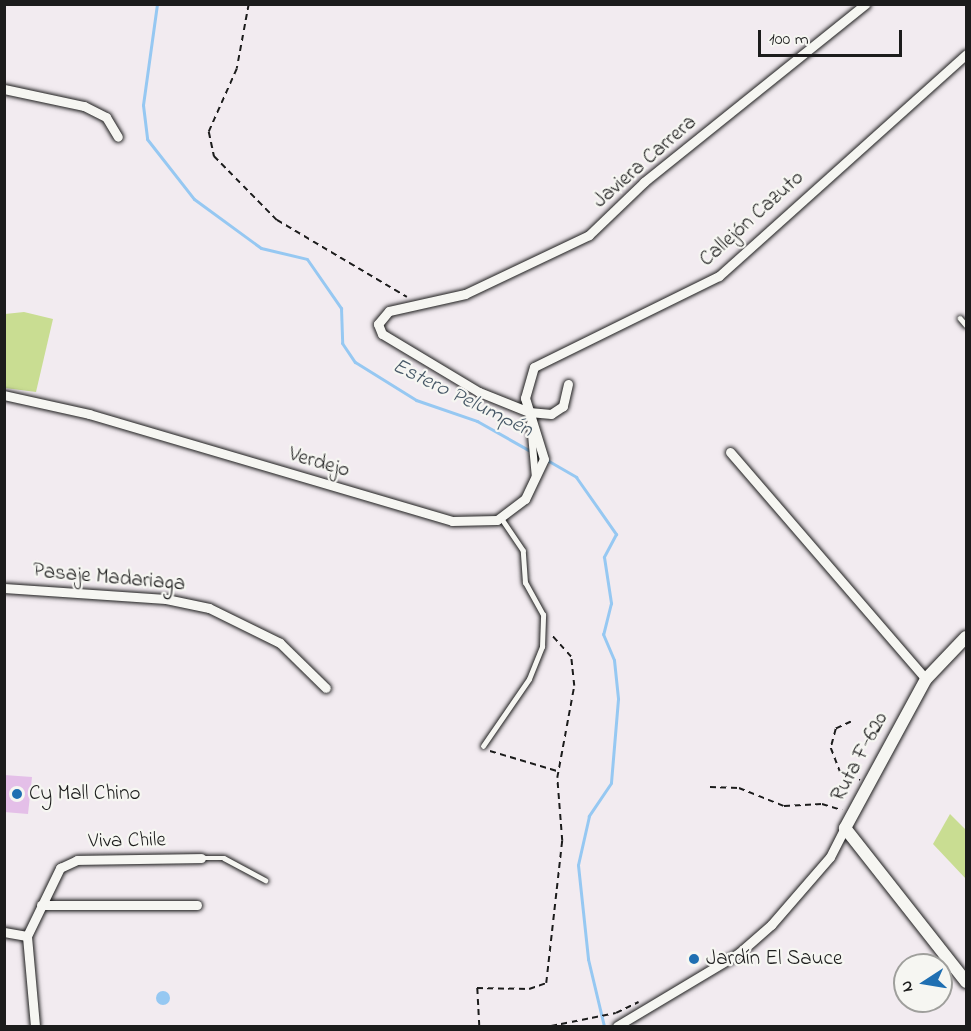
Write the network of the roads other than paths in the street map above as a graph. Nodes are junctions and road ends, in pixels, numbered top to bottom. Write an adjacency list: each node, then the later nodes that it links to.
1 (864, 4): 9 (street, Javiera Carrera)
2 (966, 54): 9 (street, Callejón Cazuto)
3 (4, 89): 4 (street)
4 (118, 137)
5 (960, 318): 6 (lane)
6 (966, 325)
7 (568, 384): 9 (street)
8 (4, 395): 11 (street, Verdejo)
9 (529, 412): 11 (street, Verdejo)
10 (730, 452): 14 (street)
11 (501, 518): 16 (lane)
12 (4, 588): 15 (street, Pasaje Madariaga)
13 (966, 637): 14 (street, Ruta F-620)
14 (926, 679): 17 (street, Ruta F-620)
15 (326, 688)
16 (483, 747)
17 (845, 828): 24 (street, Ruta F-620); 26 (street)
18 (201, 858): 19 (lane); 20 (street, Viva Chile)
19 (265, 880)
20 (41, 905): 21 (street); 23 (street, Viva Chile)
21 (197, 905)
22 (4, 932): 23 (street)
23 (27, 936): 25 (street, Viva Chile)
24 (966, 982)
25 (35, 1026)
26 (617, 1026)

